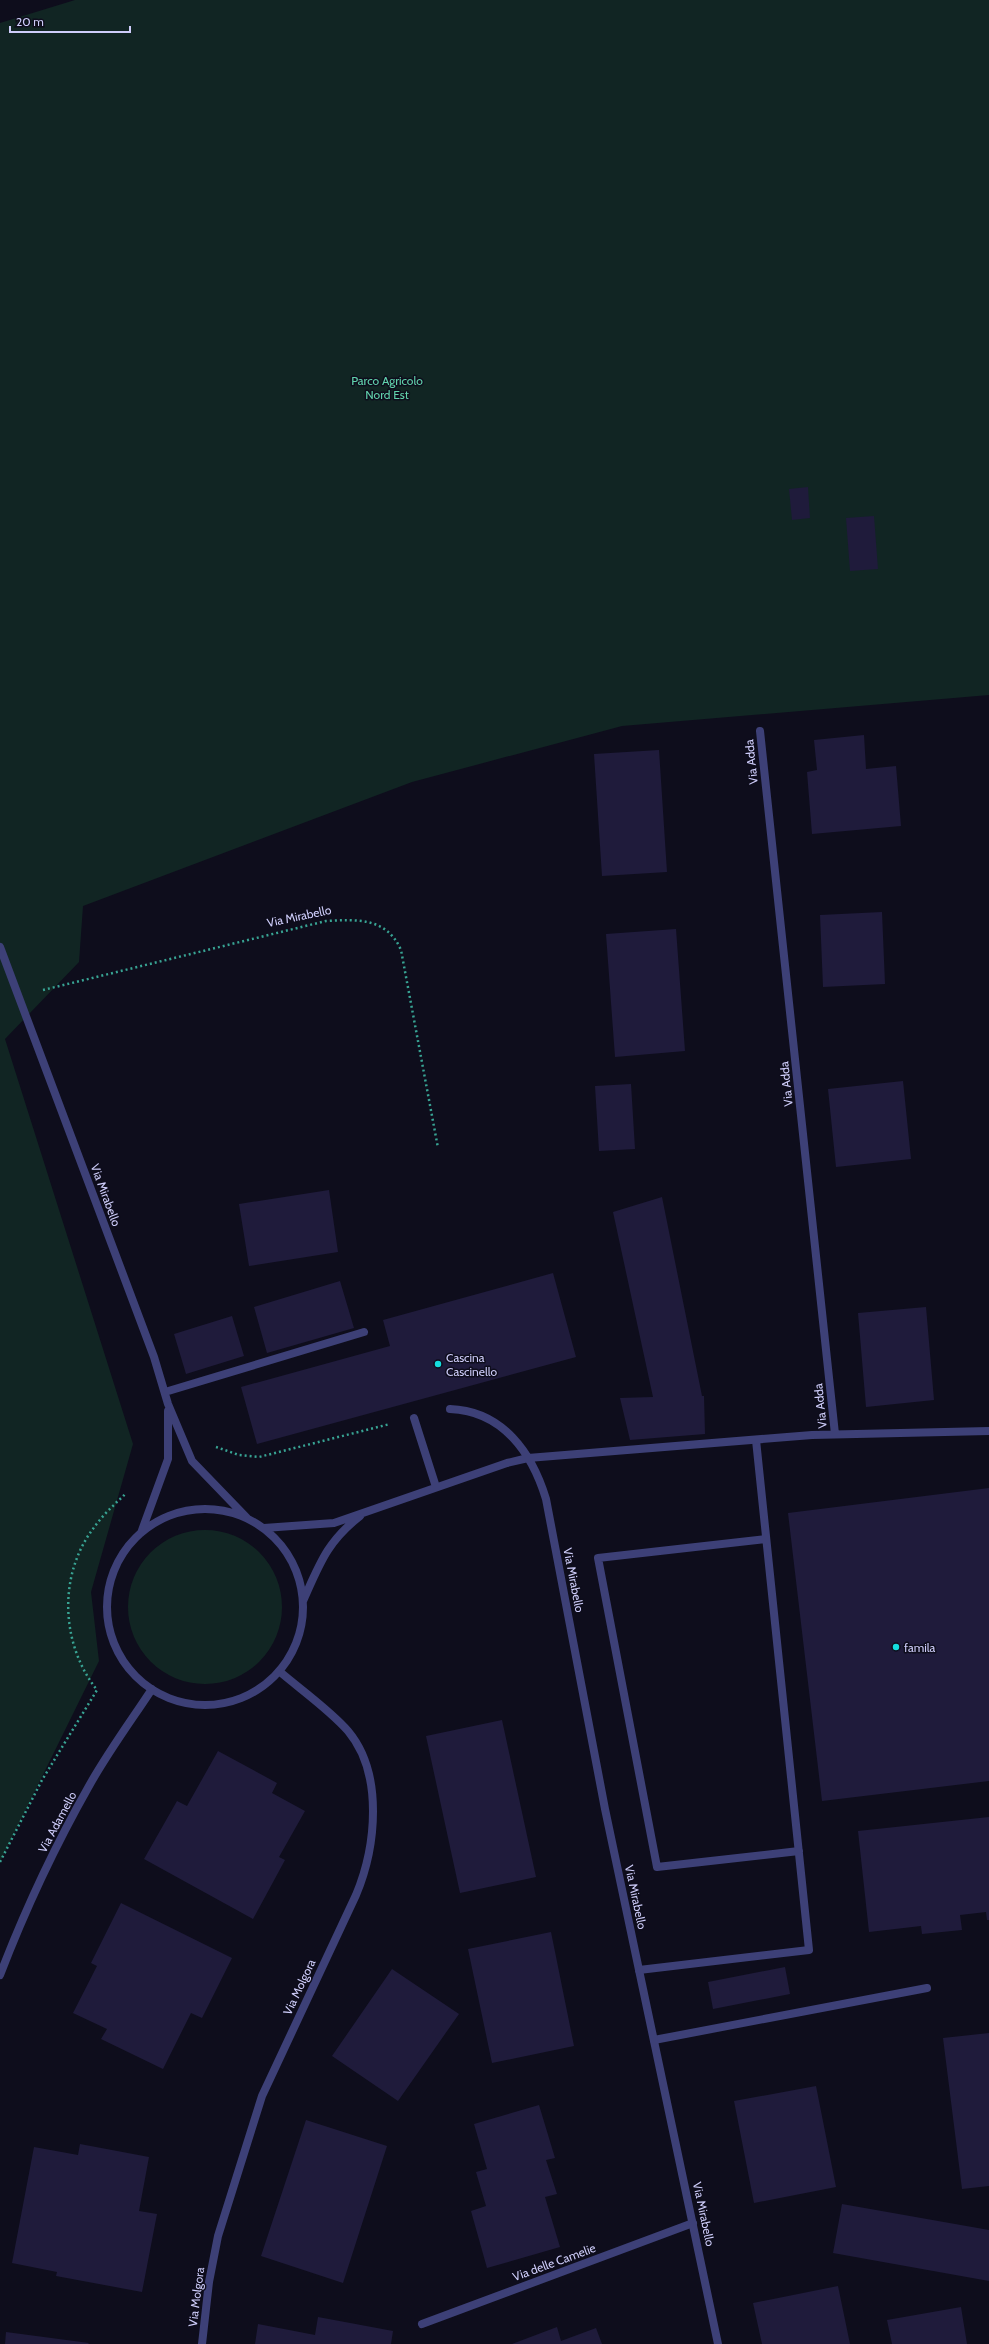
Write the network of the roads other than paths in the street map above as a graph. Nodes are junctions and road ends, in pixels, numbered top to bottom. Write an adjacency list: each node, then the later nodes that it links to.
1 (760, 731): 9 (street, Via Adda)
2 (0, 947): 4 (street, Via Mirabello)
3 (364, 1332): 4 (street)
4 (165, 1392): 5 (street, Via Mirabello)
5 (168, 1404): 14 (street, Via Mirabello); 16 (street, Via Mirabello)
6 (450, 1409): 11 (street, Via Mirabello)
7 (414, 1418): 12 (street)
8 (989, 1431): 9 (street, Via Adda)
9 (835, 1434): 10 (street, Via Adda)
10 (756, 1440): 11 (street, Via Adda); 17 (street)
11 (528, 1458): 12 (street); 22 (street, Via Mirabello)
12 (436, 1487): 13 (street)
13 (366, 1511): 15 (street); 18 (street)
14 (247, 1518): 15 (street); 16 (street)
15 (264, 1528): 18 (street)
16 (141, 1533): 20 (street)
17 (766, 1539): 21 (street); 21 (street)
18 (303, 1601): 19 (street)
19 (279, 1671): 20 (street); 28 (street, Via Molgora)
20 (152, 1689): 23 (street, Via Adamello)
21 (799, 1851): 22 (street)
22 (640, 1970): 25 (street, Via Mirabello)
23 (0, 1975)
24 (927, 1988): 25 (street)
25 (654, 2040): 26 (street, Via Mirabello)
26 (694, 2223): 27 (street, Via delle Camelie); 29 (street, Via Mirabello)
27 (422, 2324)
28 (202, 2344)
29 (718, 2344)

